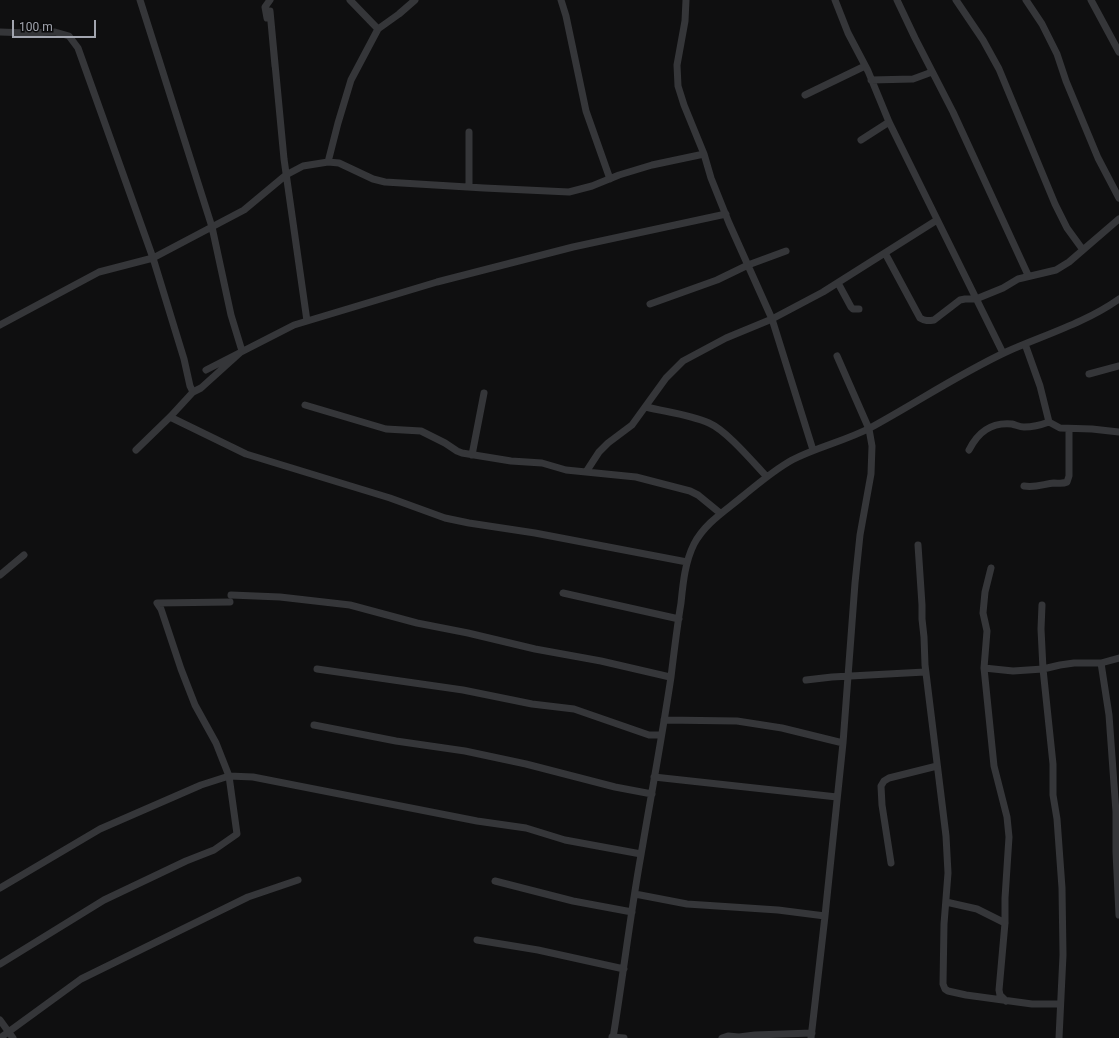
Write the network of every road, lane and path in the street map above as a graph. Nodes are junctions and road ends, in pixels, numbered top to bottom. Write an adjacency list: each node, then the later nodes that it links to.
1 (140, 0): 35 (street)
2 (270, 0): 12 (street)
3 (350, 0): 13 (street)
4 (415, 0): 13 (street)
5 (562, 0): 29 (street)
6 (686, 0): 26 (street)
7 (835, 0): 18 (street)
8 (896, 0): 19 (street)
9 (956, 0): 36 (street)
10 (1026, 0): 31 (street)
11 (1091, 0): 16 (street)
12 (270, 12): 17 (street); 28 (street)
13 (378, 29): 27 (street)
14 (0, 32): 15 (street)
15 (78, 48): 22 (street); 39 (street)
16 (1119, 52)
17 (275, 66)
18 (865, 66): 20 (street); 21 (street)
19 (932, 72): 20 (street); 40 (street)
20 (872, 80): 23 (street)
21 (805, 95)
22 (91, 96)
23 (889, 122): 25 (street); 34 (street)
24 (469, 132): 30 (street)
25 (861, 140)
26 (704, 154): 29 (street); 32 (street)
27 (328, 162): 28 (street); 30 (street)
28 (286, 176): 35 (street); 47 (street)
29 (610, 179): 30 (street)
30 (469, 187)
31 (1119, 198)
32 (726, 214): 46 (street); 47 (street)
33 (1119, 219): 36 (street)
34 (937, 220): 38 (street); 42 (street)
35 (212, 227): 39 (street); 55 (street)
36 (1082, 250): 40 (street)
37 (786, 251): 44 (street)
38 (885, 253): 41 (street); 42 (street)
39 (152, 258): 48 (street); 55 (street)
40 (1028, 275): 42 (street)
41 (838, 283): 45 (street); 46 (street)
42 (976, 299): 50 (street)
43 (1119, 299): 49 (street)
44 (650, 304)
45 (859, 309)
46 (772, 318): 58 (street); 65 (street)
47 (307, 321): 53 (street)
48 (0, 325)
49 (1025, 344): 50 (street); 60 (street)
50 (1003, 353): 61 (street)
51 (837, 356): 61 (street)
52 (1119, 366): 54 (street)
53 (206, 370)
54 (1089, 374)
55 (193, 392): 59 (street)
56 (484, 393): 67 (street)
57 (305, 406): 67 (street)
58 (646, 407): 68 (street); 69 (street)
59 (170, 417): 64 (street); 74 (street)
60 (1049, 422): 62 (street); 66 (street)
61 (869, 429): 65 (street); 86 (street)
62 (1069, 429): 63 (street); 70 (street)
63 (1119, 432)
64 (136, 450)
65 (813, 450): 69 (street)
66 (969, 450)
67 (472, 455): 68 (street)
68 (586, 472): 71 (street)
69 (767, 477): 71 (street)
70 (1024, 486)
71 (720, 513): 74 (street)
72 (918, 545): 85 (street)
73 (24, 555): 76 (street)
74 (687, 562): 79 (street)
75 (991, 568): 82 (street)
76 (0, 575)
77 (564, 593): 79 (street)
78 (1042, 605): 84 (street)
79 (678, 619): 87 (street)
80 (1119, 658): 81 (street)
81 (1101, 663): 84 (street); 106 (street)
82 (984, 668): 84 (street); 108 (street)
83 (317, 669): 91 (street)
84 (1043, 669): 113 (street)
85 (925, 672): 86 (street); 93 (street)
86 (848, 676): 88 (street); 92 (street)
87 (670, 677): 89 (street); 94 (street)
88 (806, 680)
89 (664, 720): 91 (street); 92 (street)
90 (314, 725): 96 (street)
91 (661, 734): 95 (street)
92 (843, 743): 97 (street)
93 (937, 766): 99 (street); 112 (street)
94 (229, 776): 98 (street); 102 (street); 110 (street)
95 (654, 777): 96 (street); 97 (street)
96 (652, 794): 98 (street)
97 (837, 797): 107 (street)
98 (641, 854): 103 (street)
99 (890, 863)
100 (298, 880): 115 (street)
101 (496, 881): 105 (street)
102 (0, 888)
103 (634, 894): 105 (street); 107 (street)
104 (946, 902): 108 (street)
105 (632, 912): 111 (street)
106 (1119, 915)
107 (826, 916): 116 (street)
108 (1006, 923): 112 (street)
109 (477, 940): 111 (street)
110 (0, 964)
111 (624, 969): 117 (street)
112 (1006, 1001): 113 (street)
113 (1060, 1004): 122 (street)
114 (0, 1020): 115 (street)
115 (8, 1031): 118 (street); 119 (street)
116 (812, 1036): 121 (street)
117 (612, 1037): 120 (street)
118 (0, 1038)
119 (13, 1038)
120 (624, 1038)
121 (722, 1038)
122 (1059, 1038)

